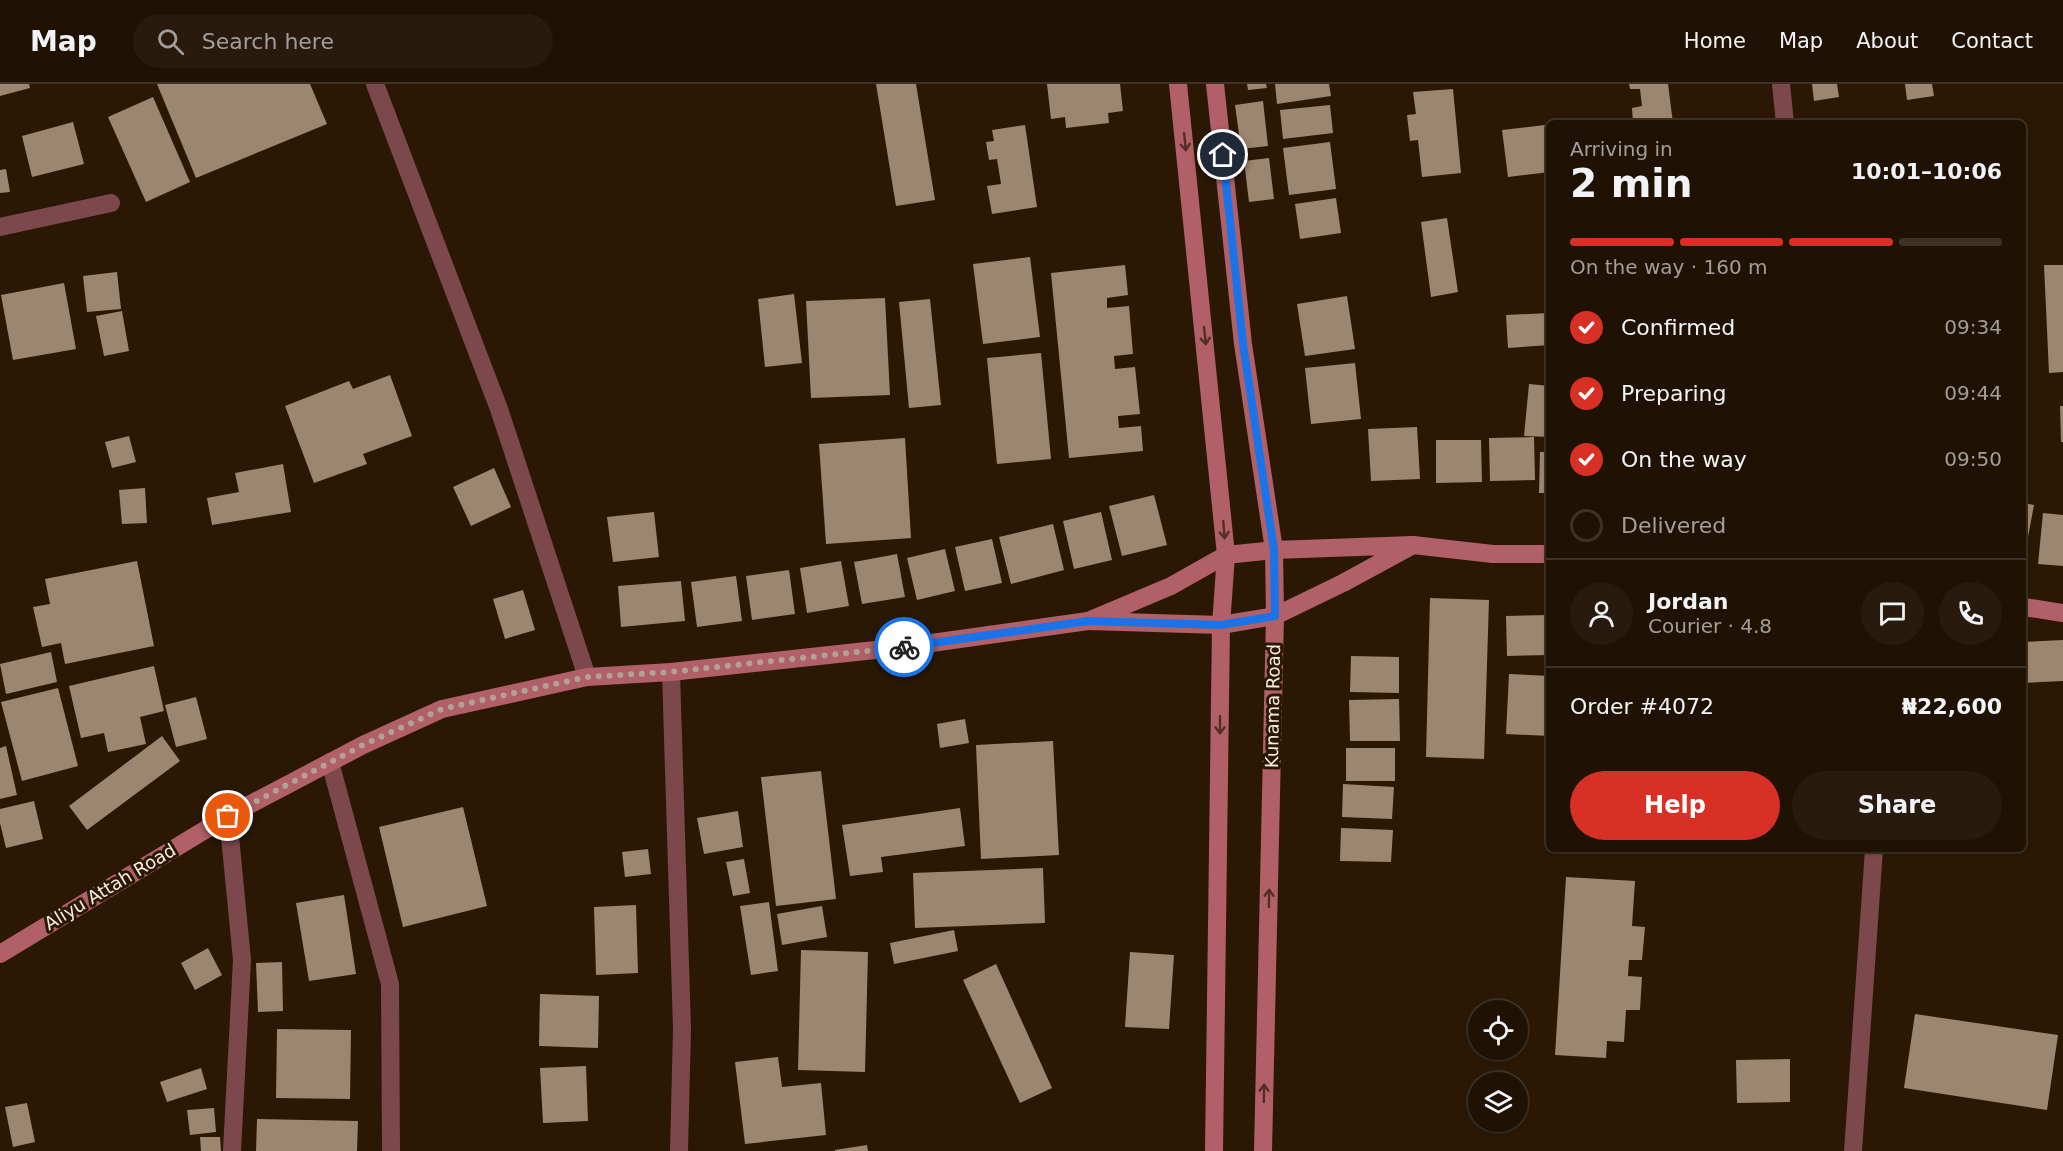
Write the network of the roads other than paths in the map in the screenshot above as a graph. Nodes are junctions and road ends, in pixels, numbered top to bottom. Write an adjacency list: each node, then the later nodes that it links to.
1 (375, 84): 18 (street)
2 (1178, 84): 11 (main road, one-way to 11)
3 (1215, 84): 9 (main road, Kunama Road)
4 (1781, 84): 5 (street)
5 (1785, 120)
6 (111, 203): 7 (street)
7 (0, 226)
8 (1413, 545): 9 (main road, Aliyu Attah Road); 10 (main road, Aliyu Attah Road); 14 (main road, Aliyu Attah Road)
9 (1274, 550): 11 (main road, Aliyu Attah Road); 14 (main road, Kunama Road)
10 (1546, 554)
11 (1227, 555): 15 (main road, Aliyu Attah Road); 16 (main road)
12 (2026, 607): 13 (main road)
13 (2063, 612)
14 (1275, 616): 16 (main road, Aliyu Attah Road); 27 (main road, Kunama Road, one-way to 14)
15 (1088, 621): 16 (main road, Aliyu Attah Road); 17 (main road, Aliyu Attah Road)
16 (1221, 625): 26 (main road, one-way to 26)
17 (670, 672): 18 (main road, Aliyu Attah Road); 25 (street)
18 (587, 677): 19 (main road, Aliyu Attah Road)
19 (330, 762): 20 (main road, Aliyu Attah Road); 24 (street)
20 (228, 816): 22 (main road, Aliyu Attah Road); 23 (street)
21 (1874, 852): 28 (street)
22 (0, 954)
23 (232, 1151)
24 (392, 1151)
25 (679, 1151)
26 (1214, 1151)
27 (1263, 1151)
28 (1853, 1151)

